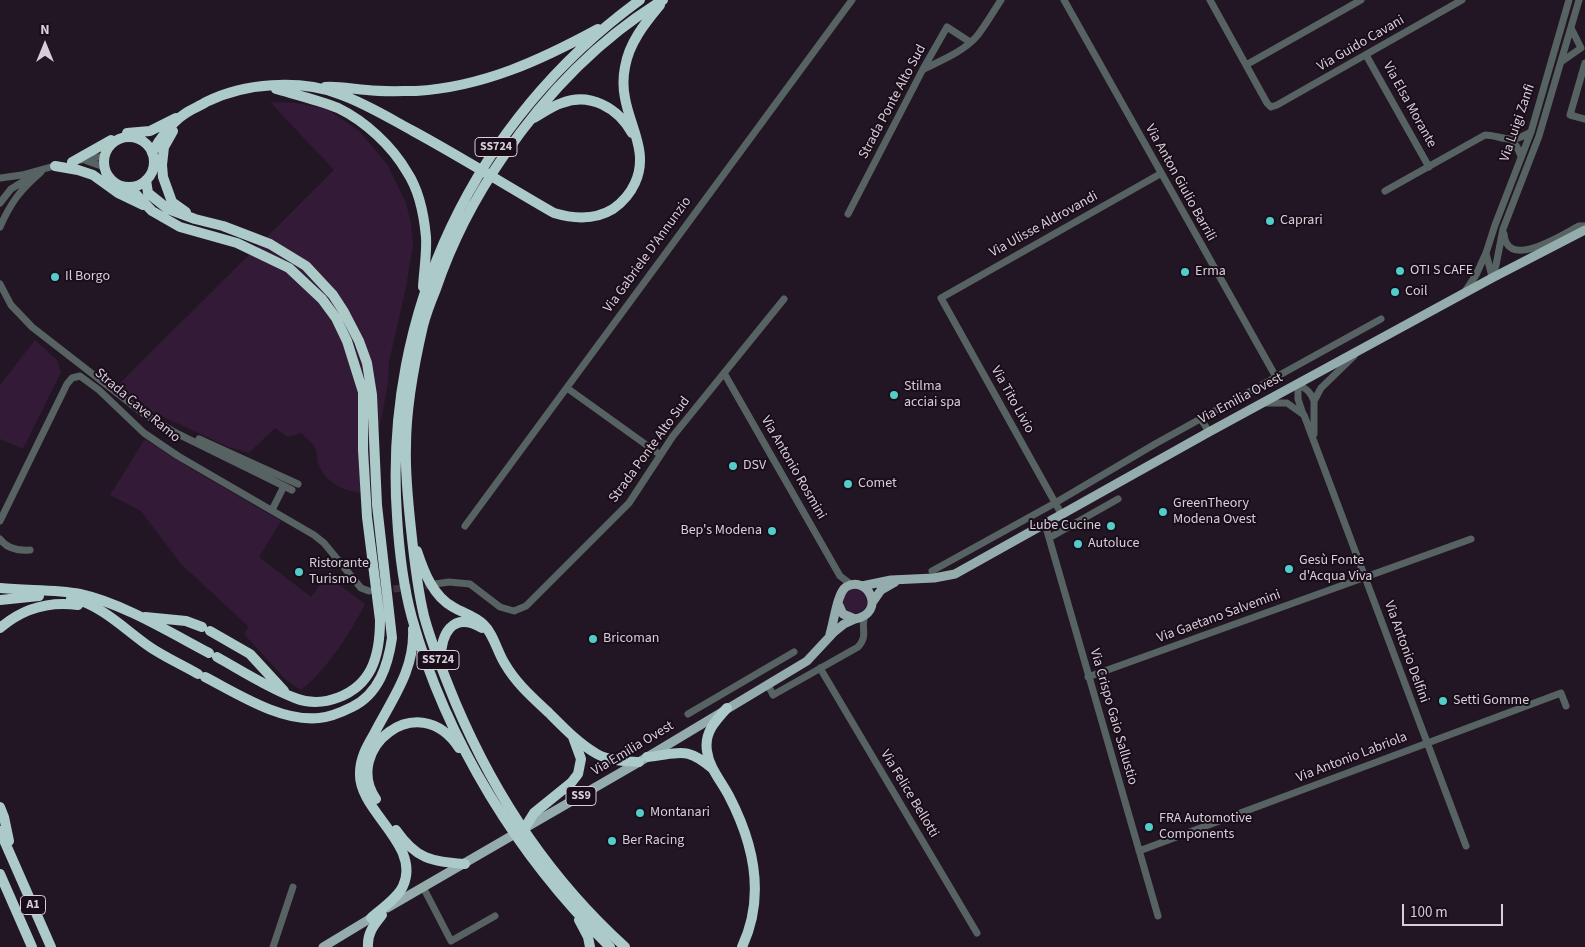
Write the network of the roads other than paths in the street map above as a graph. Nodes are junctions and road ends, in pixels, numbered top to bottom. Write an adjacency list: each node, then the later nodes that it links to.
1 (640, 0): 11 (highway, SS724)
2 (664, 0): 24 (highway, SS724); 28 (highway)
3 (852, 0): 60 (street, Via Gabriele D'Annunzio)
4 (1001, 0): 13 (street)
5 (1064, 0): 36 (street, Via Anton Giulio Barrili)
6 (1210, 0): 18 (street)
7 (1361, 0): 18 (street)
8 (1462, 0): 15 (street, Via Guido Cavani)
9 (1569, 0): 25 (street, Via Luigi Zanfi)
10 (1578, 0): 12 (street, Via Luigi Zanfi)
11 (612, 21): 21 (highway); 54 (highway, SS724)
12 (1571, 28): 14 (street); 16 (street, Via Luigi Zanfi)
13 (970, 42): 19 (street); 19 (street, Strada Ponte Alto Sud)
14 (1583, 49): 16 (street)
15 (1366, 55): 18 (street, Via Guido Cavani); 34 (street, Via Elsa Morante)
16 (1561, 62): 47 (street, Via Luigi Zanfi)
17 (1585, 63): 23 (street)
18 (1246, 65)
19 (923, 69): 43 (street, Strada Ponte Alto Sud)
20 (268, 87): 21 (highway); 22 (highway); 54 (highway)
21 (316, 88): 28 (highway)
22 (181, 118): 27 (highway); 29 (highway); 31 (highway); 44 (highway)
23 (1585, 119)
24 (526, 122): 28 (highway); 79 (highway, SS724)
25 (1531, 132): 26 (street); 30 (street, Via Luigi Zanfi)
26 (1510, 139): 30 (street); 34 (street, Via Elsa Morante)
27 (140, 140): 29 (highway); 32 (highway)
28 (639, 147)
29 (152, 153): 38 (highway)
30 (1521, 156): 48 (street, Via Luigi Zanfi)
31 (76, 161): 32 (street); 33 (street)
32 (104, 162): 39 (highway)
33 (55, 166): 35 (street); 42 (highway)
34 (1429, 166): 40 (street, Via Elsa Morante)
35 (43, 170): 37 (street); 41 (street); 45 (street)
36 (1160, 174): 52 (street, Via Ulisse Aldrovandi); 58 (street, Via Anton Giulio Barrili)
37 (0, 178)
38 (146, 180): 39 (highway); 44 (highway)
39 (129, 187): 42 (highway)
40 (1385, 191)
41 (0, 203)
42 (148, 207): 111 (highway)
43 (848, 214)
44 (195, 219): 99 (highway)
45 (0, 227)
46 (1585, 228): 47 (street); 49 (main road, Via Emilia Ovest)
47 (1504, 229): 49 (street, Via Luigi Zanfi)
48 (1486, 253): 49 (street); 51 (street, Via Luigi Zanfi)
49 (1492, 278): 51 (main road, Via Emilia Ovest)
50 (0, 284): 63 (street, Strada Cave Ramo)
51 (1463, 294): 56 (main road, Via Emilia Ovest)
52 (941, 298): 73 (street, Via Tito Livio)
53 (784, 299): 57 (street, Strada Ponte Alto Sud)
54 (422, 301): 101 (highway, SS724)
55 (1381, 319): 58 (street, Via Emilia Ovest)
56 (1358, 352): 59 (main road, Via Emilia Ovest); 61 (street)
57 (724, 373): 68 (street, Strada Ponte Alto Sud); 85 (street, Via Antonio Rosmini)
58 (1276, 377): 65 (street, Via Emilia Ovest)
59 (1298, 385): 61 (street); 62 (main road, Via Emilia Ovest); 64 (street, Via Antonio Delfini)
60 (566, 388): 68 (street); 78 (street, Via Gabriele D'Annunzio)
61 (1314, 401): 67 (street)
62 (1262, 403): 64 (street); 66 (main road, Via Emilia Ovest)
63 (144, 414): 69 (street, Strada Cave Ramo); 70 (street, Strada Cave Ramo)
64 (1304, 416): 67 (street, Via Antonio Delfini)
65 (1201, 419): 66 (street); 73 (street, Via Emilia Ovest)
66 (1209, 432): 75 (main road, Via Emilia Ovest)
67 (1314, 439): 86 (street, Via Antonio Delfini)
68 (659, 454): 88 (street, Strada Ponte Alto Sud)
69 (298, 484)
70 (284, 486): 71 (street, Strada Cave Ramo); 74 (street)
71 (292, 490)
72 (1118, 499): 80 (street)
73 (1055, 503): 75 (street, Via Tito Livio); 84 (street, Via Emilia Ovest)
74 (272, 510): 76 (street, Strada Cave Ramo); 93 (street, Strada Cave Ramo)
75 (1062, 515): 77 (main road, Via Emilia Ovest)
76 (0, 521)
77 (1045, 524): 80 (street, Via Crispo Gaio Sallustio); 87 (main road, Via Emilia Ovest)
78 (465, 526)
79 (412, 538): 104 (highway); 108 (highway, SS724)
80 (1049, 538): 109 (street, Via Crispo Gaio Sallustio)
81 (0, 539): 83 (street)
82 (1471, 539): 86 (street, Via Gaetano Salvemini)
83 (30, 550)
84 (932, 571)
85 (840, 576): 89 (street); 94 (street)
86 (1365, 577): 109 (street, Via Gaetano Salvemini); 117 (street, Via Antonio Delfini)
87 (907, 579): 90 (main road, Via Emilia Ovest); 98 (main road, Via Emilia Ovest)
88 (435, 584)
89 (852, 585): 90 (main road); 94 (main road)
90 (862, 586): 98 (main road)
91 (0, 588): 92 (highway)
92 (33, 590): 95 (highway); 100 (highway)
93 (369, 591)
94 (841, 592): 97 (main road)
95 (0, 595)
96 (0, 600): 99 (highway)
97 (838, 603): 102 (main road); 105 (main road, Via Emilia Ovest)
98 (872, 603): 102 (main road)
99 (93, 607): 103 (highway)
100 (139, 616): 111 (highway); 111 (highway)
101 (412, 618): 120 (highway, SS724); 136 (highway)
102 (860, 619): 105 (main road, Via Emilia Ovest); 107 (street)
103 (0, 628)
104 (492, 637): 108 (highway); 116 (highway)
105 (828, 639): 110 (main road, Via Emilia Ovest / SS9)
106 (794, 652): 112 (street, Via Emilia Ovest)
107 (820, 668): 110 (street); 137 (street, Via Felice Bellotti)
108 (442, 669): 120 (highway, SS724)
109 (1088, 677): 125 (street, Via Crispo Gaio Sallustio)
110 (768, 684): 114 (main road, Via Emilia Ovest / SS9)
111 (287, 694)
112 (719, 696): 114 (street); 115 (street, Via Emilia Ovest)
113 (1566, 706): 117 (street, Via Antonio Labriola)
114 (727, 708): 118 (main road, Via Emilia Ovest / SS9); 119 (highway)
115 (688, 714)
116 (573, 737): 118 (highway); 122 (highway)
117 (1427, 744): 124 (street, Via Antonio Delfini); 125 (street, Via Antonio Labriola)
118 (643, 760): 119 (highway); 122 (main road, Via Emilia Ovest / SS9)
119 (713, 769): 146 (highway)
120 (483, 776): 127 (highway); 129 (highway, SS724)
121 (0, 807): 126 (highway)
122 (524, 829): 127 (main road, Via Emilia Ovest / SS9)
123 (0, 831): 126 (highway, A1)
124 (1466, 846)
125 (1139, 852): 135 (street, Via Crispo Gaio Sallustio)
126 (14, 864): 140 (highway, A1)
127 (465, 864): 131 (main road, Via Emilia Ovest / SS9)
128 (0, 874): 139 (highway, A1)
129 (560, 886): 132 (highway, SS724); 138 (highway, SS724)
130 (293, 887): 141 (street)
131 (423, 887): 133 (main road, Via Emilia Ovest / SS9); 134 (street)
132 (569, 904): 144 (highway); 145 (highway, SS724)
133 (390, 907): 136 (main road, Via Emilia Ovest / SS9); 143 (highway)
134 (495, 916)
135 (1158, 916)
136 (371, 918): 142 (main road, Via Emilia Ovest / SS9)
137 (976, 933)
138 (625, 946)
139 (32, 947)
140 (51, 947)
141 (273, 947)
142 (323, 947)
143 (368, 947)
144 (590, 947)
145 (610, 947)
146 (742, 947)

